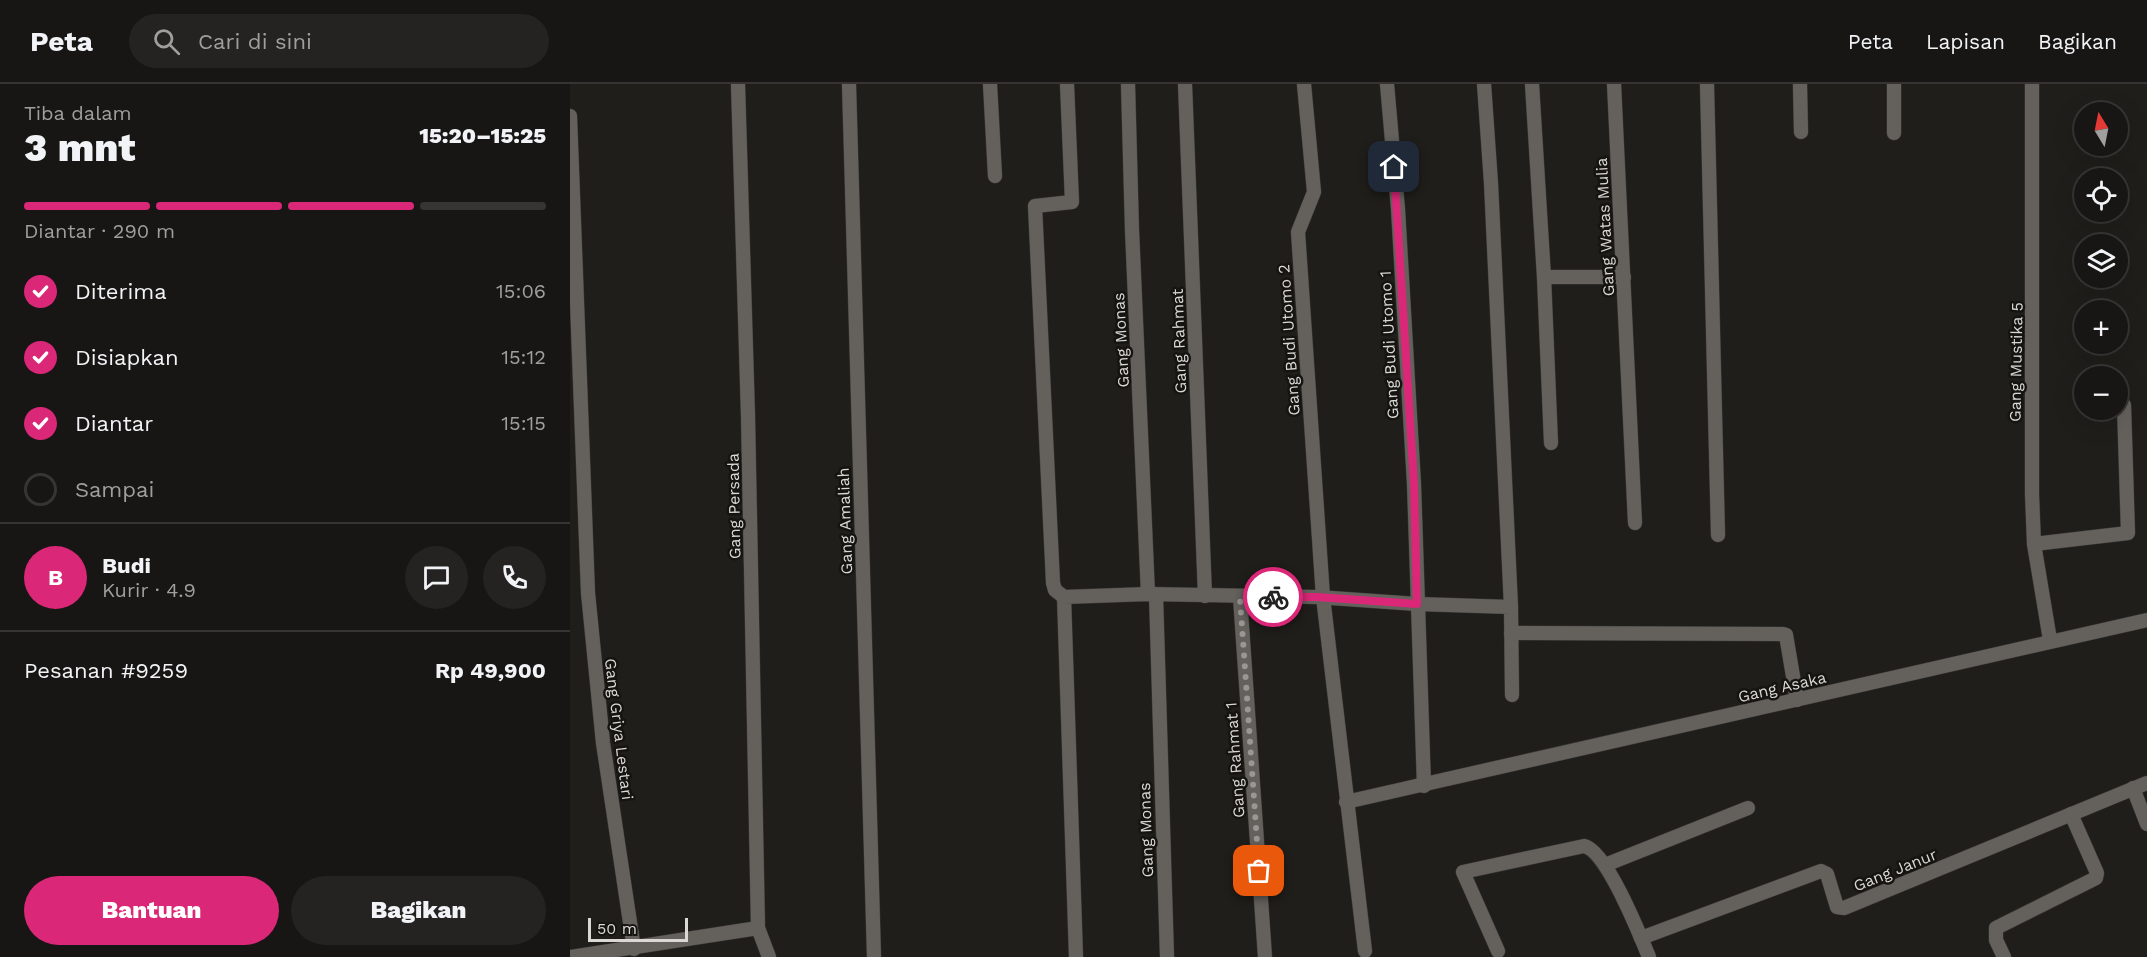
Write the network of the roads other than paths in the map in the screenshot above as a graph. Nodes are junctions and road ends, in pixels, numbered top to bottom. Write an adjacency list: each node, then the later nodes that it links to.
1 (738, 84): 47 (street, Gang Persada)
2 (849, 84): 54 (street, Gang Amaliah)
3 (990, 84): 19 (street)
4 (1067, 84): 29 (street)
5 (1128, 84): 27 (street, Gang Monas)
6 (1185, 84): 28 (street, Gang Rahmat)
7 (1304, 84): 31 (street, Gang Budi Utomo 2)
8 (1387, 84): 32 (street, Gang Budi Utomo 1)
9 (1484, 84): 33 (street)
10 (1532, 84): 20 (street)
11 (1614, 84): 21 (street, Gang Watas Mulia)
12 (1707, 84): 25 (street)
13 (1800, 84): 17 (street)
14 (1894, 84): 18 (street)
15 (2032, 84): 26 (street, Gang Mustika 5)
16 (570, 116): 49 (street, Gang Griya Lestari)
17 (1801, 132)
18 (1894, 133)
19 (995, 176)
20 (1544, 277): 21 (street); 23 (street)
21 (1624, 277): 24 (street, Gang Watas Mulia)
22 (2124, 420): 26 (street)
23 (1551, 443)
24 (1635, 524)
25 (1718, 535)
26 (2034, 544): 36 (street, Gang Mustika 5)
27 (1152, 594): 28 (street); 29 (street); 56 (street, Gang Monas)
28 (1205, 596): 30 (street)
29 (1064, 597): 55 (street)
30 (1240, 597): 31 (street); 57 (street, Gang Rahmat 1)
31 (1323, 597): 32 (street); 42 (street, Gang Budi Utomo 2)
32 (1417, 604): 33 (street); 40 (street, Gang Budi Utomo 1)
33 (1510, 607): 35 (street)
34 (2147, 620): 36 (street, Gang Asaka)
35 (1511, 633): 37 (street); 38 (street)
36 (2050, 640): 38 (street, Gang Asaka)
37 (1512, 695)
38 (1797, 700): 40 (street, Gang Asaka)
39 (2147, 783): 41 (street, Gang Janur)
40 (1424, 786): 42 (street, Gang Asaka)
41 (2133, 788): 44 (street, Gang Janur); 45 (street)
42 (1346, 802): 50 (street, Gang Budi Utomo 2)
43 (1748, 808): 46 (street)
44 (2072, 814): 48 (street, Gang Janur); 59 (street)
45 (2147, 824)
46 (1605, 865): 48 (street); 51 (street)
47 (758, 928): 49 (street); 53 (street, Gang Persada)
48 (1641, 938): 58 (street)
49 (634, 949): 52 (street)
50 (1365, 951)
51 (1498, 951)
52 (572, 957)
53 (769, 957)
54 (874, 957)
55 (1076, 957)
56 (1167, 957)
57 (1264, 957)
58 (1649, 957)
59 (2004, 957)

